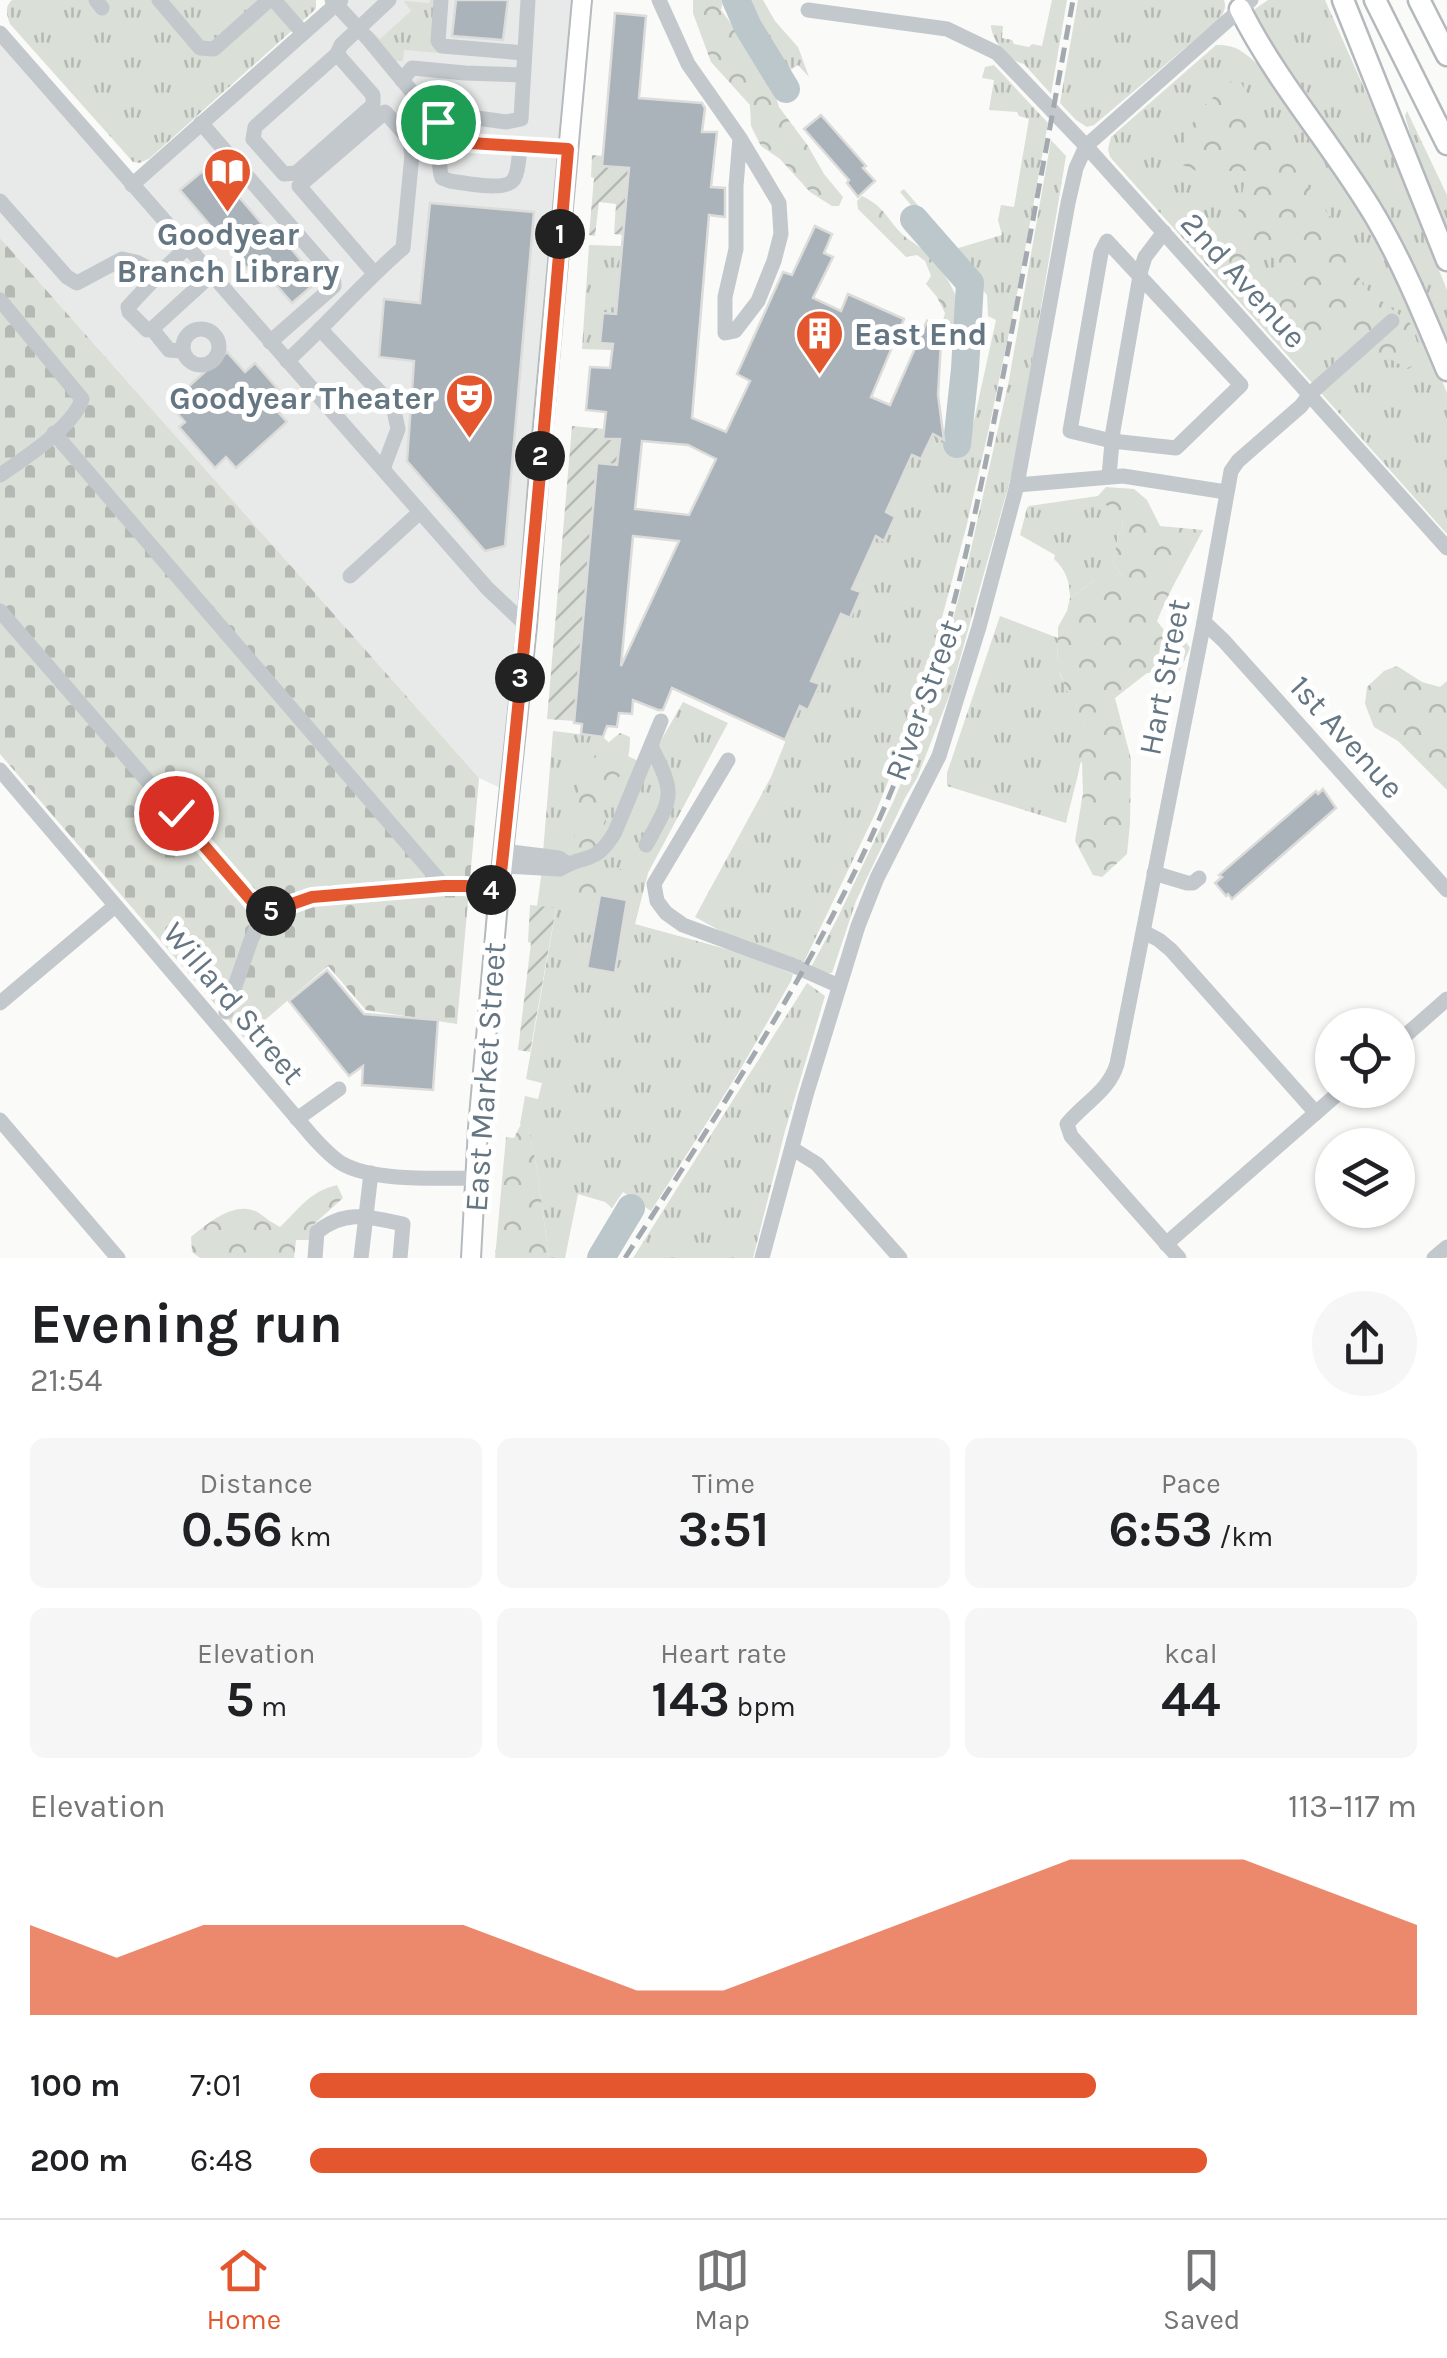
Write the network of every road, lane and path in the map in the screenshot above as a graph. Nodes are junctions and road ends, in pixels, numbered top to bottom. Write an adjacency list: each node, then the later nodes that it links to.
1 (159, 0): 2 (street)
2 (271, 0): 16 (street)
3 (389, 0): 14 (street)
4 (441, 0): 19 (street)
5 (528, 0): 19 (street)
6 (582, 0): 28 (main road, East Market Street)
7 (659, 0): 24 (street)
8 (1343, 0): 33 (highway)
9 (1375, 0): 25 (highway)
10 (1419, 0): 17 (highway)
11 (336, 2): 14 (street); 16 (street)
12 (1242, 3): 27 (street); 45 (highway)
13 (808, 10): 27 (street, 2nd Avenue)
14 (358, 28): 18 (street); 21 (street)
15 (0, 33): 29 (street)
16 (303, 33): 22 (street)
17 (1445, 51)
18 (337, 54): 18 (street)
19 (524, 54): 20 (street)
20 (522, 75): 21 (street); 23 (street)
21 (402, 80): 23 (street)
22 (201, 123): 29 (street); 42 (street)
23 (442, 128): 26 (street); 26 (street)
24 (740, 138): 24 (street)
25 (1447, 144)
26 (520, 146): 28 (street)
27 (1086, 146): 31 (street, 2nd Avenue); 52 (street, River Street)
28 (568, 149): 59 (main road, East Market Street)
29 (132, 185): 32 (street)
30 (0, 201): 35 (street)
31 (1164, 232): 36 (street); 46 (street, 2nd Avenue)
32 (187, 247): 35 (street); 37 (street)
33 (1447, 260)
34 (374, 273): 34 (street); 40 (street)
35 (159, 274): 41 (street)
36 (1140, 274): 48 (street); 48 (street); 48 (street)
37 (212, 275): 41 (street); 42 (street)
38 (0, 300): 47 (street)
39 (1392, 321): 46 (street, Hart Street)
40 (320, 329): 44 (street); 49 (street)
41 (152, 330): 43 (street)
42 (270, 342): 44 (street)
43 (183, 351)
44 (287, 361): 49 (street)
45 (1447, 370)
46 (1310, 394): 53 (street, Hart Street); 55 (street, 2nd Avenue)
47 (54, 433): 50 (street); 68 (street)
48 (1112, 441): 51 (street)
49 (383, 470): 54 (street)
50 (0, 474)
51 (1109, 476): 52 (street); 53 (street)
52 (1017, 485): 74 (street, River Street)
53 (1226, 492): 58 (street, Hart Street)
54 (420, 512): 56 (street); 59 (street)
55 (1447, 548)
56 (350, 576)
57 (0, 611): 72 (street)
58 (1204, 622): 66 (street, Hart Street); 69 (street, 1st Avenue)
59 (527, 626): 65 (main road, East Market Street)
60 (661, 722): 61 (street)
61 (651, 746): 64 (street); 65 (street)
62 (728, 760): 74 (street)
63 (0, 770): 71 (street, Willard Street)
64 (646, 845)
65 (502, 858): 70 (main road, East Market Street)
66 (1154, 872): 67 (street); 73 (street, Hart Street)
67 (1199, 878)
68 (444, 886): 70 (street); 72 (street)
69 (1447, 890)
70 (499, 891): 86 (main road, East Market Street)
71 (115, 906): 76 (street); 82 (street, Willard Street)
72 (263, 914): 77 (street)
73 (1144, 932): 81 (street); 88 (street, Hart Street)
74 (840, 986): 84 (street, River Street)
75 (1447, 999): 78 (street)
76 (0, 1003)
77 (226, 1012)
78 (1415, 1027)
79 (339, 1089): 82 (street)
80 (1322, 1108): 81 (street)
81 (1316, 1113): 88 (street)
82 (297, 1119): 85 (street, Willard Street)
83 (0, 1120): 90 (street)
84 (793, 1150): 95 (street, River Street); 96 (street)
85 (371, 1173): 86 (street, Willard Street); 87 (street)
86 (476, 1178): 94 (main road, East Market Street)
87 (366, 1216): 91 (street); 92 (street); 93 (street)
88 (1166, 1244): 97 (street)
89 (1447, 1247): 98 (street)
90 (118, 1258)
91 (315, 1258)
92 (362, 1258)
93 (400, 1258)
94 (471, 1258)
95 (762, 1258)
96 (900, 1258)
97 (1179, 1258)
98 (1434, 1258)

